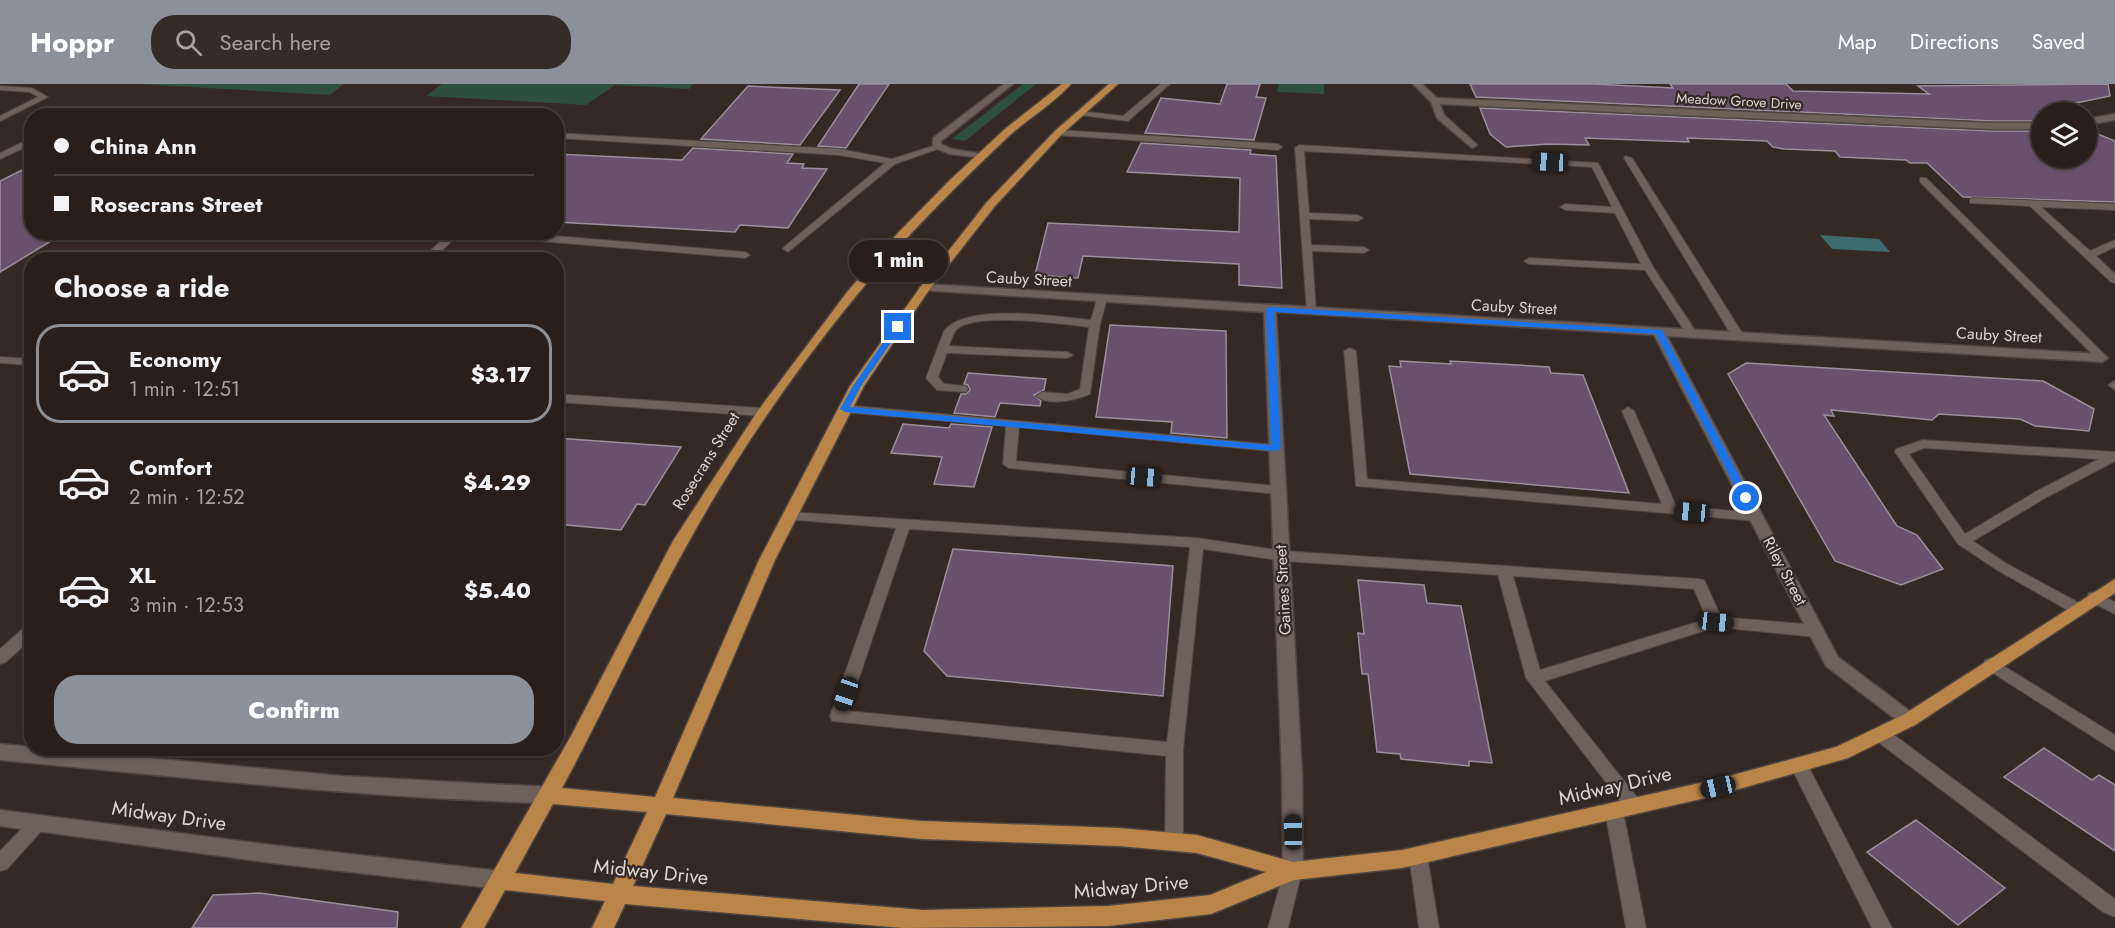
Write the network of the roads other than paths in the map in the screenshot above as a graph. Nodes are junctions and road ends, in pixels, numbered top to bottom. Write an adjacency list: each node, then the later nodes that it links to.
1 (1009, 84): 17 (street)
2 (1066, 84): 20 (main road, Rosecrans Street)
3 (1114, 84): 8 (main road)
4 (1166, 84): 8 (lane)
5 (1417, 84): 7 (street)
6 (0, 88): 10 (lane)
7 (1436, 101): 12 (street, Meadow Grove Drive); 16 (street)
8 (1079, 113): 13 (main road)
9 (2115, 117): 11 (street)
10 (0, 119)
11 (2097, 120)
12 (2031, 126)
13 (1058, 133): 18 (lane); 43 (main road)
14 (564, 135): 22 (lane)
15 (24, 144): 19 (lane)
16 (1472, 145)
17 (939, 147): 20 (street); 22 (lane)
18 (1278, 147)
19 (0, 156)
20 (980, 156): 62 (main road, Rosecrans Street)
21 (1628, 158): 50 (lane)
22 (892, 162): 35 (lane)
23 (1923, 180): 54 (lane)
24 (1973, 201): 25 (lane)
25 (2033, 204): 27 (lane); 39 (lane)
26 (1565, 207): 28 (lane)
27 (2115, 207)
28 (1619, 210): 29 (lane); 41 (lane)
29 (1304, 216): 30 (lane); 34 (lane)
30 (1358, 218)
31 (447, 240): 37 (lane)
32 (563, 240): 38 (lane)
33 (2115, 243): 39 (lane)
34 (1307, 248): 36 (lane); 46 (lane)
35 (788, 249)
36 (1364, 250)
37 (435, 252)
38 (745, 255)
39 (2089, 255): 42 (lane)
40 (1529, 261): 41 (lane)
41 (1648, 267): 49 (lane)
42 (2115, 280)
43 (925, 288): 44 (street, Cauby Street); 60 (main road)
44 (1102, 299): 45 (street, Cauby Street); 47 (lane)
45 (1270, 309): 46 (street, Cauby Street); 64 (street, Gaines Street)
46 (1311, 311): 48 (street, Cauby Street)
47 (1095, 324): 51 (lane); 58 (lane)
48 (1659, 332): 49 (street, Cauby Street); 69 (street, Riley Street)
49 (1691, 333): 50 (street, Cauby Street)
50 (1738, 336): 54 (street, Cauby Street)
51 (943, 349): 53 (lane); 57 (lane)
52 (1350, 351): 67 (lane)
53 (1067, 355)
54 (2102, 357)
55 (0, 360): 56 (lane)
56 (24, 362)
57 (962, 390)
58 (1042, 396)
59 (564, 399): 62 (lane)
60 (845, 409): 63 (lane); 68 (main road)
61 (1628, 411): 67 (lane)
62 (761, 412): 93 (main road, Rosecrans Street)
63 (1013, 423): 64 (lane); 66 (lane)
64 (1276, 449): 66 (street, Gaines Street)
65 (2115, 456): 71 (lane); 71 (lane)
66 (1278, 490): 73 (street, Gaines Street)
67 (1671, 510): 69 (lane)
68 (789, 516): 70 (lane); 94 (main road)
69 (1757, 518): 80 (street, Riley Street)
70 (904, 525): 72 (lane); 88 (lane)
71 (1963, 541): 77 (lane)
72 (1197, 543): 73 (lane); 88 (lane)
73 (1282, 556): 74 (lane); 101 (street, Gaines Street)
74 (1504, 570): 79 (lane); 84 (lane)
75 (2115, 585): 76 (main road, Midway Drive)
76 (2094, 597): 77 (main road, Midway Drive); 78 (lane)
77 (2076, 609): 83 (main road, Midway Drive)
78 (2115, 609)
79 (1716, 622): 80 (lane); 84 (lane)
80 (1816, 631): 85 (street, Riley Street)
81 (24, 636): 82 (lane)
82 (0, 658)
83 (1991, 664): 85 (main road, Midway Drive); 87 (lane)
84 (1534, 678): 95 (lane)
85 (1909, 720): 86 (main road, Midway Drive)
86 (1880, 734): 92 (main road, Midway Drive); 104 (lane)
87 (2110, 740)
88 (1175, 750): 98 (lane)
89 (0, 752): 90 (street, Midway Drive)
90 (24, 754)
91 (46, 756): 93 (street, Midway Drive)
92 (1799, 765): 95 (main road, Midway Drive); 111 (lane)
93 (548, 795): 94 (main road, Midway Drive); 102 (main road, Rosecrans Street)
94 (661, 805): 98 (main road, Midway Drive); 103 (main road)
95 (1624, 809): 99 (main road, Midway Drive); 110 (lane)
96 (0, 818): 97 (street, Midway Drive)
97 (38, 823): 100 (lane); 102 (street, Midway Drive)
98 (1174, 842): 101 (main road, Midway Drive)
99 (1418, 855): 101 (main road, Midway Drive); 109 (lane)
100 (0, 863)
101 (1293, 871): 105 (main road, Midway Drive); 108 (lane)
102 (500, 880): 103 (main road, Midway Drive); 106 (main road, Rosecrans Street)
103 (621, 894): 105 (main road, Midway Drive); 107 (main road)
104 (2115, 908)
105 (1080, 922)
106 (472, 928)
107 (603, 928)
108 (1278, 928)
109 (1429, 928)
110 (1636, 928)
111 (1882, 928)

